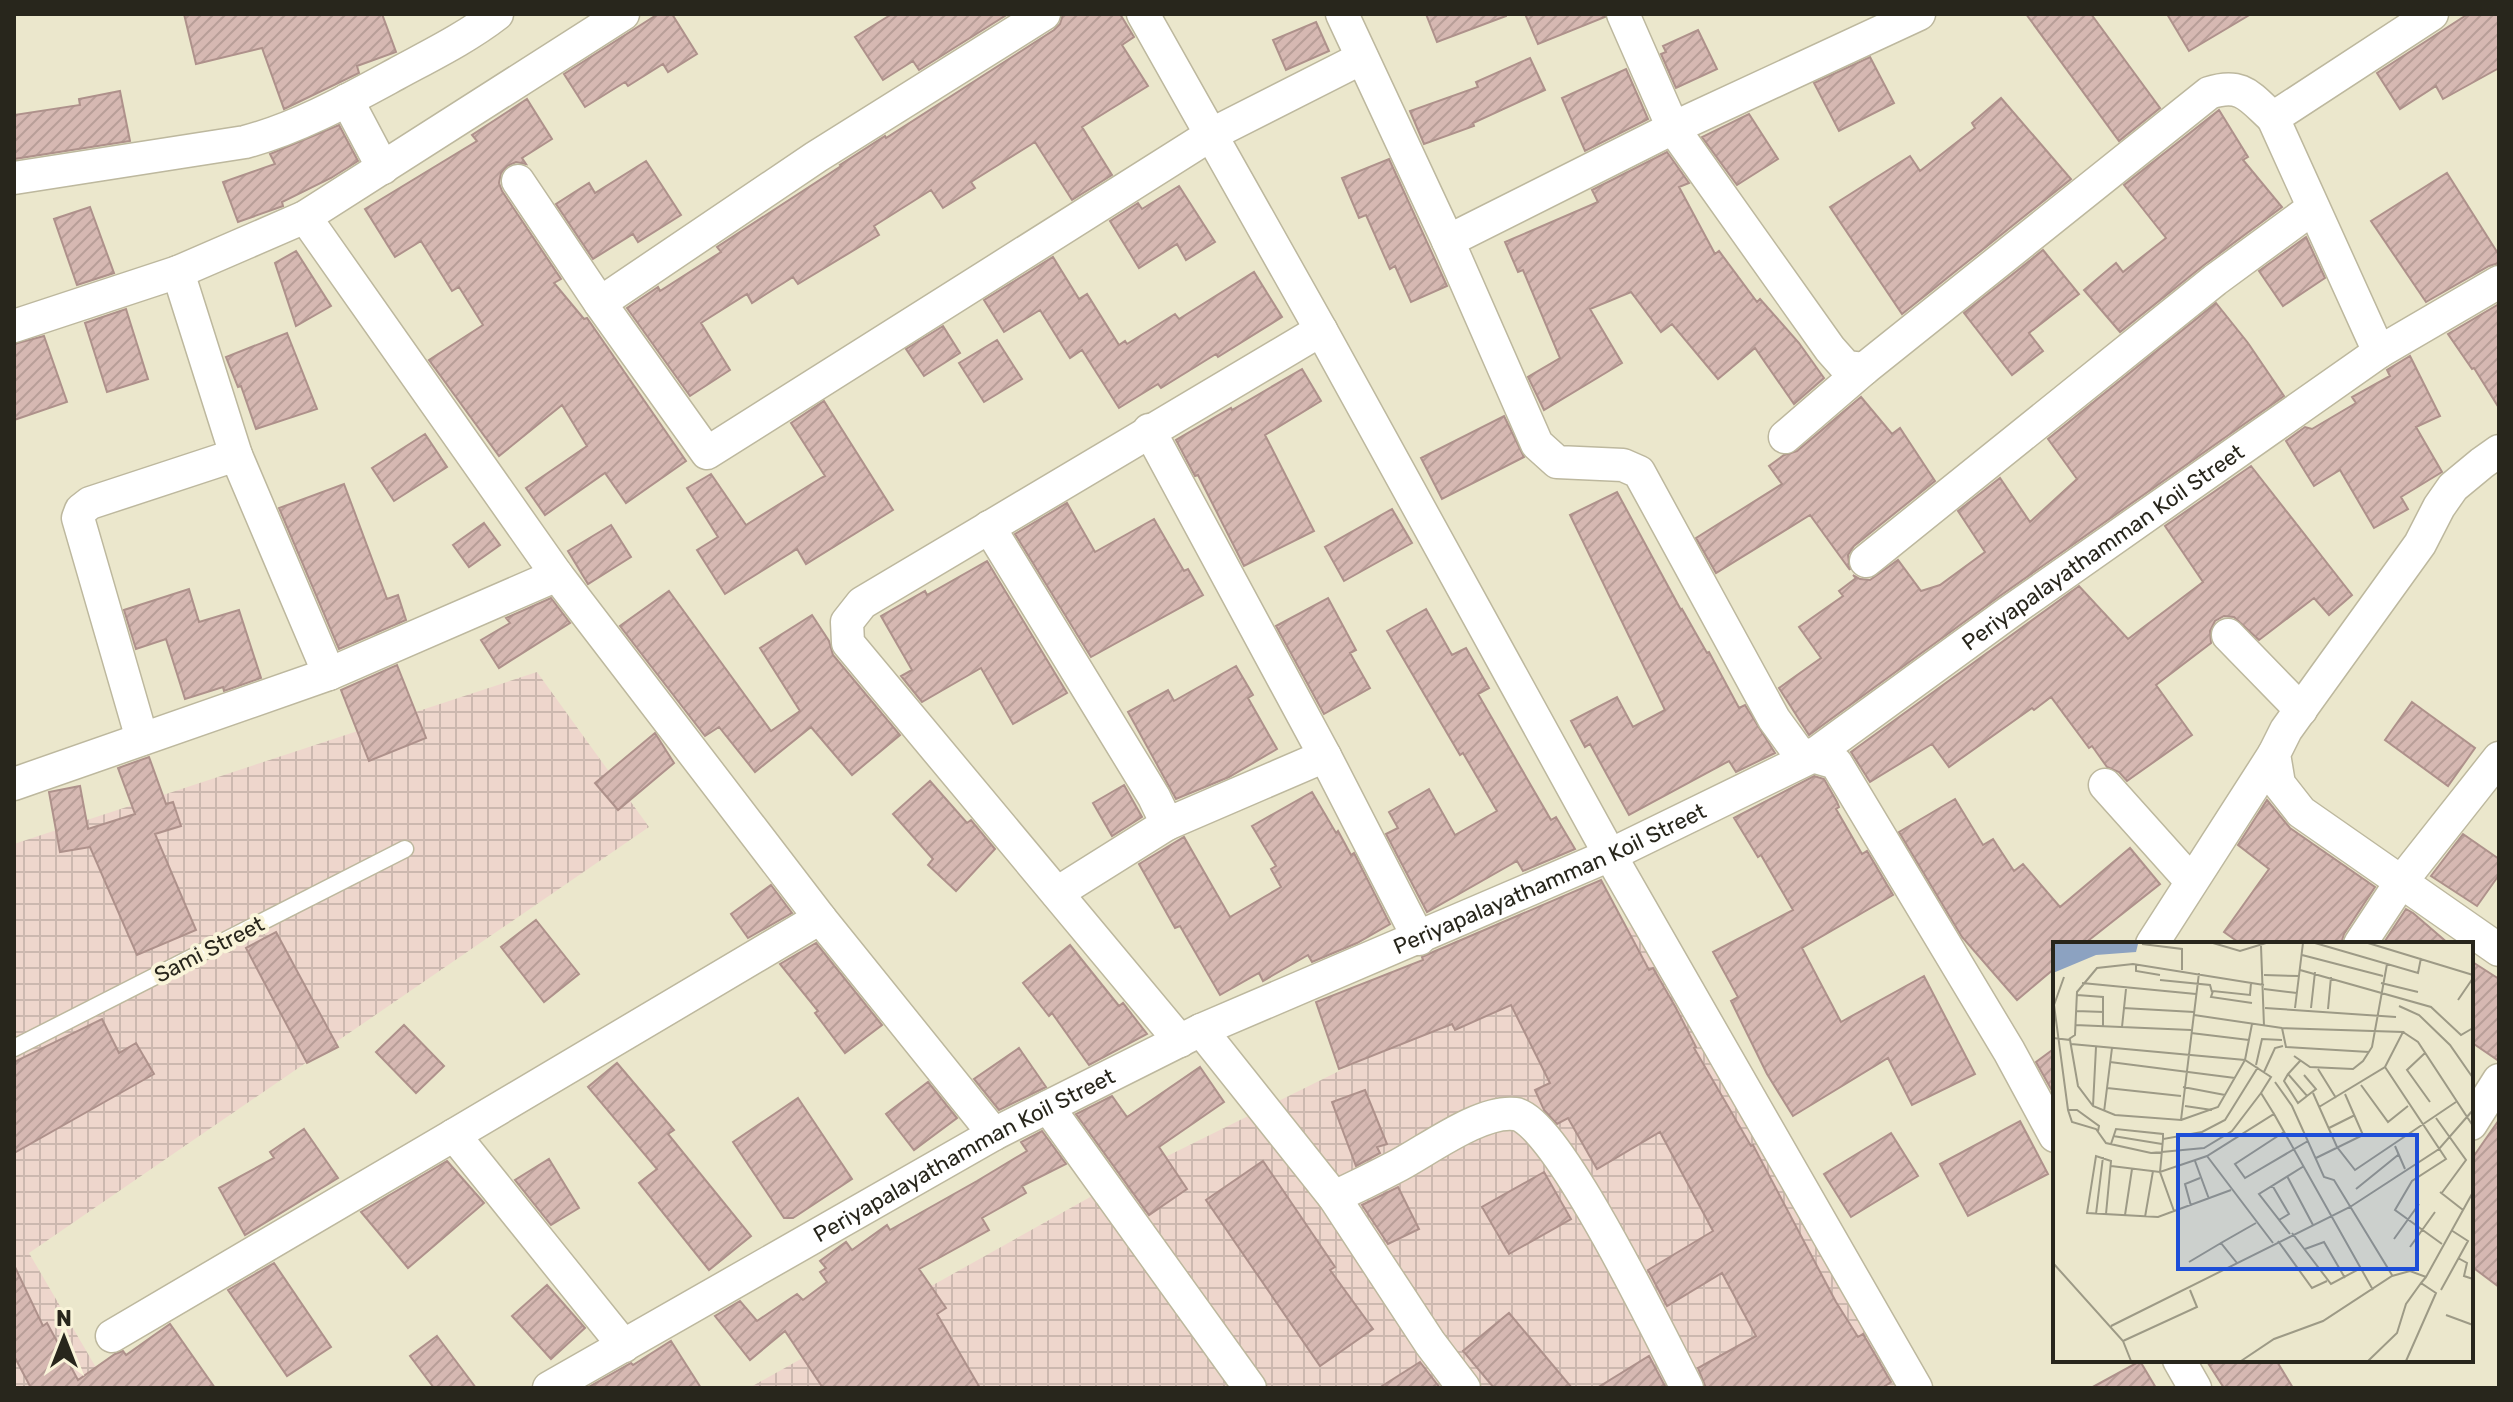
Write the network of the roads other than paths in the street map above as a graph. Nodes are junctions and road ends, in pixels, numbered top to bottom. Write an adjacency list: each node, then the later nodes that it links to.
1 (497, 14): 10 (street)
2 (623, 14): 14 (street)
3 (1044, 14): 22 (street)
4 (1143, 14): 13 (street)
5 (1342, 14): 9 (street)
6 (1623, 14): 12 (street)
7 (1919, 14): 12 (street)
8 (2432, 14): 11 (street)
9 (1362, 58): 13 (street); 19 (street)
10 (347, 100): 14 (street); 15 (street)
11 (2273, 118): 17 (street); 26 (street)
12 (1673, 128): 19 (street); 26 (street)
13 (1212, 134): 22 (street); 24 (street)
14 (383, 168): 18 (street)
15 (14, 178)
16 (518, 181): 22 (street)
17 (2313, 208): 25 (street); 32 (street)
18 (305, 217): 20 (street); 33 (street)
19 (1448, 241): 40 (street)
20 (178, 272): 23 (street); 30 (street)
21 (2499, 282): 25 (street, Periyapalayathamman Koil Street)
22 (600, 303)
23 (14, 326)
24 (1321, 330): 27 (street); 46 (street)
25 (2379, 352): 40 (street, Periyapalayathamman Koil Street)
26 (1864, 369): 28 (street)
27 (1149, 430): 31 (street); 39 (street)
28 (1785, 437)
29 (2499, 451): 36 (street)
30 (236, 455): 35 (street); 37 (street)
31 (989, 527): 44 (street); 49 (street)
32 (1866, 561)
33 (557, 575): 35 (street); 50 (street)
34 (2228, 635): 36 (street)
35 (329, 674): 37 (street)
36 (2301, 710): 38 (street)
37 (142, 739): 42 (street)
38 (2274, 754): 47 (street); 48 (street)
39 (1325, 756): 44 (street); 51 (street)
40 (1811, 757): 46 (street, Periyapalayathamman Koil Street); 60 (street)
41 (2499, 758): 48 (street)
42 (14, 784)
43 (2105, 785): 47 (street)
44 (1167, 824): 49 (street)
45 (405, 849): 56 (lane, Sami Street)
46 (1610, 855): 51 (street, Periyapalayathamman Koil Street); 71 (street)
47 (2191, 881): 52 (street)
48 (2401, 882): 53 (street); 54 (street)
49 (1057, 893): 55 (street)
50 (820, 918): 61 (street); 62 (street)
51 (1419, 939): 55 (street, Periyapalayathamman Koil Street)
52 (2153, 942)
53 (2361, 942)
54 (2499, 950)
55 (1190, 1036): 58 (street, Periyapalayathamman Koil Street); 63 (street)
56 (14, 1048)
57 (2499, 1080): 59 (street)
58 (1048, 1107): 61 (street, Periyapalayathamman Koil Street); 68 (street)
59 (2473, 1121)
60 (2053, 1132)
61 (994, 1134): 65 (street, Periyapalayathamman Koil Street)
62 (454, 1135): 64 (street); 65 (street)
63 (1334, 1197): 69 (street); 70 (street)
64 (112, 1336)
65 (624, 1346): 67 (street, Periyapalayathamman Koil Street)
66 (2180, 1362): 72 (street)
67 (549, 1388)
68 (1250, 1388)
69 (1464, 1388)
70 (1687, 1388)
71 (1916, 1388)
72 (2195, 1388)

